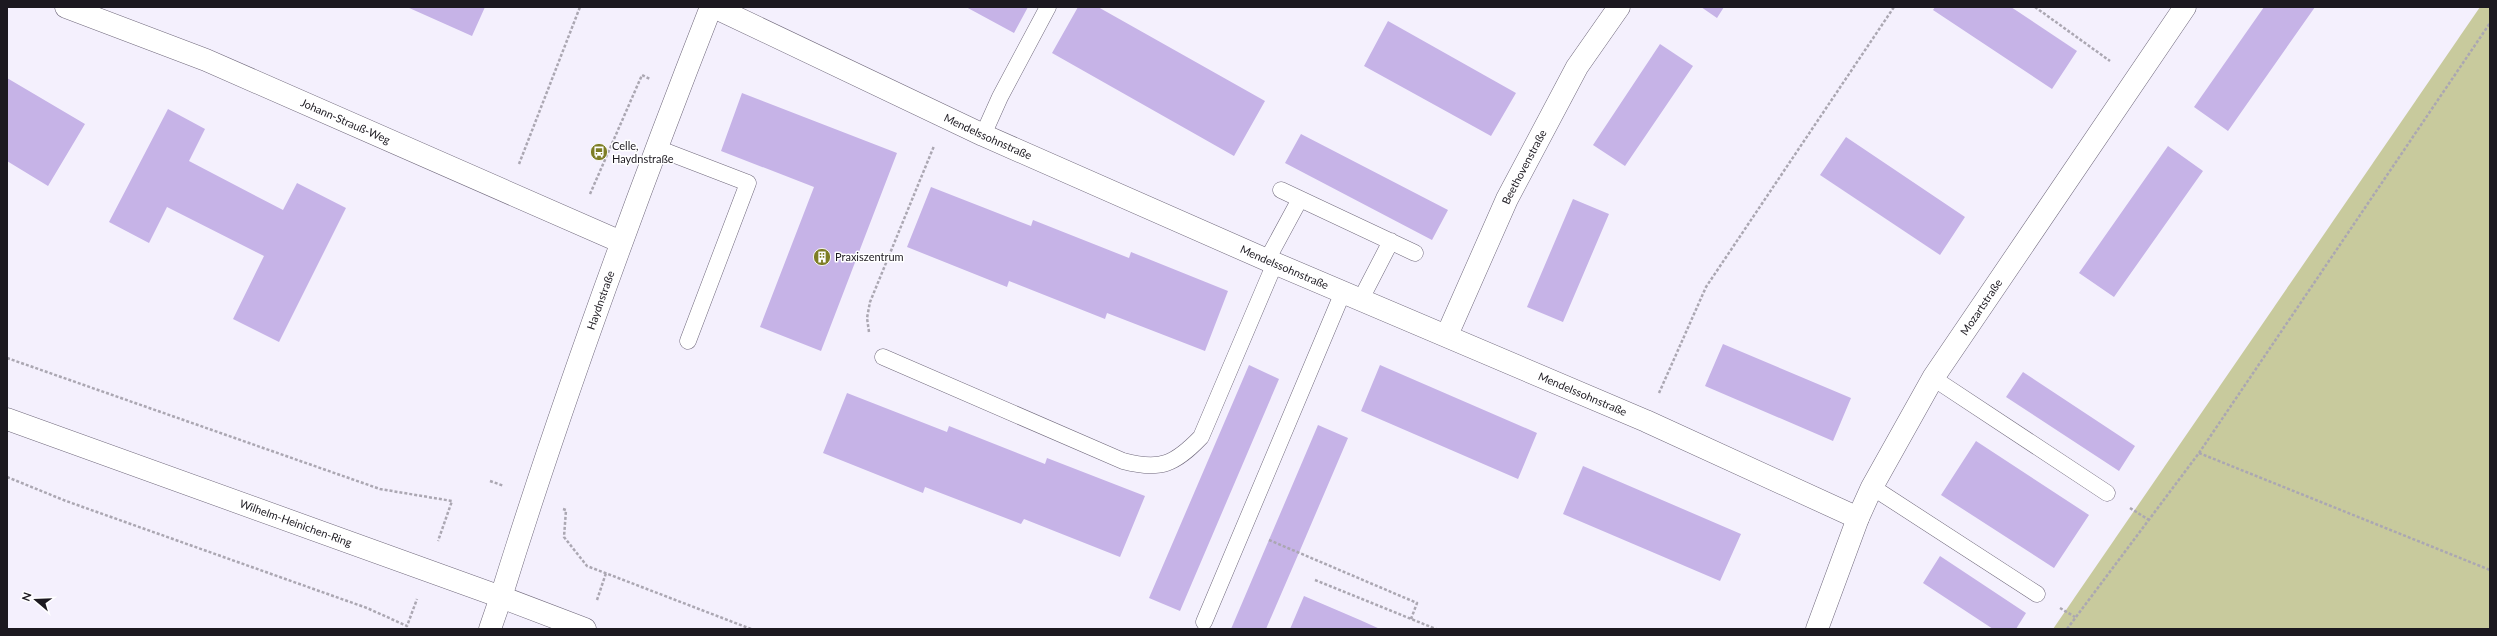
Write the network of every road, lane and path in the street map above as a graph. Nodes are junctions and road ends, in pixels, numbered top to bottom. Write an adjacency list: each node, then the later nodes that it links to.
1 (66, 7): 17 (street, Johann-Strauß-Weg)
2 (580, 7): 17 (path)
3 (712, 7): 12 (street, Mendelssohnstraße); 14 (street, Haydnstraße)
4 (1048, 7): 13 (lane)
5 (1619, 7): 24 (street, Beethovenstraße)
6 (1894, 7): 30 (path)
7 (2035, 7): 11 (path)
8 (2185, 7): 11 (street, Mozartstraße)
9 (2490, 23): 31 (path)
10 (642, 75): 15 (path)
11 (2135, 78): 28 (street, Mozartstraße)
12 (946, 118): 13 (street, Mendelssohnstraße); 26 (path)
13 (983, 135): 22 (street, Mendelssohnstraße)
14 (657, 148): 20 (street, Haydnstraße); 25 (lane)
15 (601, 170)
16 (1281, 190): 18 (lane)
17 (509, 191): 20 (street, Johann-Strauß-Weg)
18 (1300, 198): 19 (lane); 22 (lane)
19 (1390, 241): 21 (lane); 23 (lane)
20 (621, 242): 42 (street, Haydnstraße)
21 (1415, 253)
22 (1271, 262): 23 (street, Mendelssohnstraße); 26 (lane)
23 (1352, 295): 24 (street, Mendelssohnstraße); 38 (lane)
24 (1447, 335): 30 (street, Mendelssohnstraße)
25 (688, 341)
26 (883, 357)
27 (7, 358): 35 (path)
28 (1933, 378): 33 (street, Mozartstraße); 34 (lane)
29 (7, 419): 42 (street, Wilhelm-Heinichen-Ring)
30 (1646, 421): 37 (street, Mendelssohnstraße)
31 (2199, 453): 39 (path); 51 (path)
32 (7, 477): 45 (path)
33 (1872, 487): 37 (street, Mozartstraße); 41 (lane)
34 (2107, 493)
35 (452, 501)
36 (566, 510): 48 (path)
37 (1858, 518): 50 (street, Mozartstraße)
38 (1244, 529): 43 (path); 44 (lane)
39 (2490, 570)
40 (1315, 580): 43 (path)
41 (2037, 594)
42 (501, 596): 46 (street, Haydnstraße); 47 (street, Wilhelm-Heinichen-Ring)
43 (1411, 619): 49 (path)
44 (1204, 622)
45 (407, 626)
46 (490, 629)
47 (585, 629)
48 (751, 629)
49 (1436, 629)
50 (1817, 629)
51 (2068, 629)

